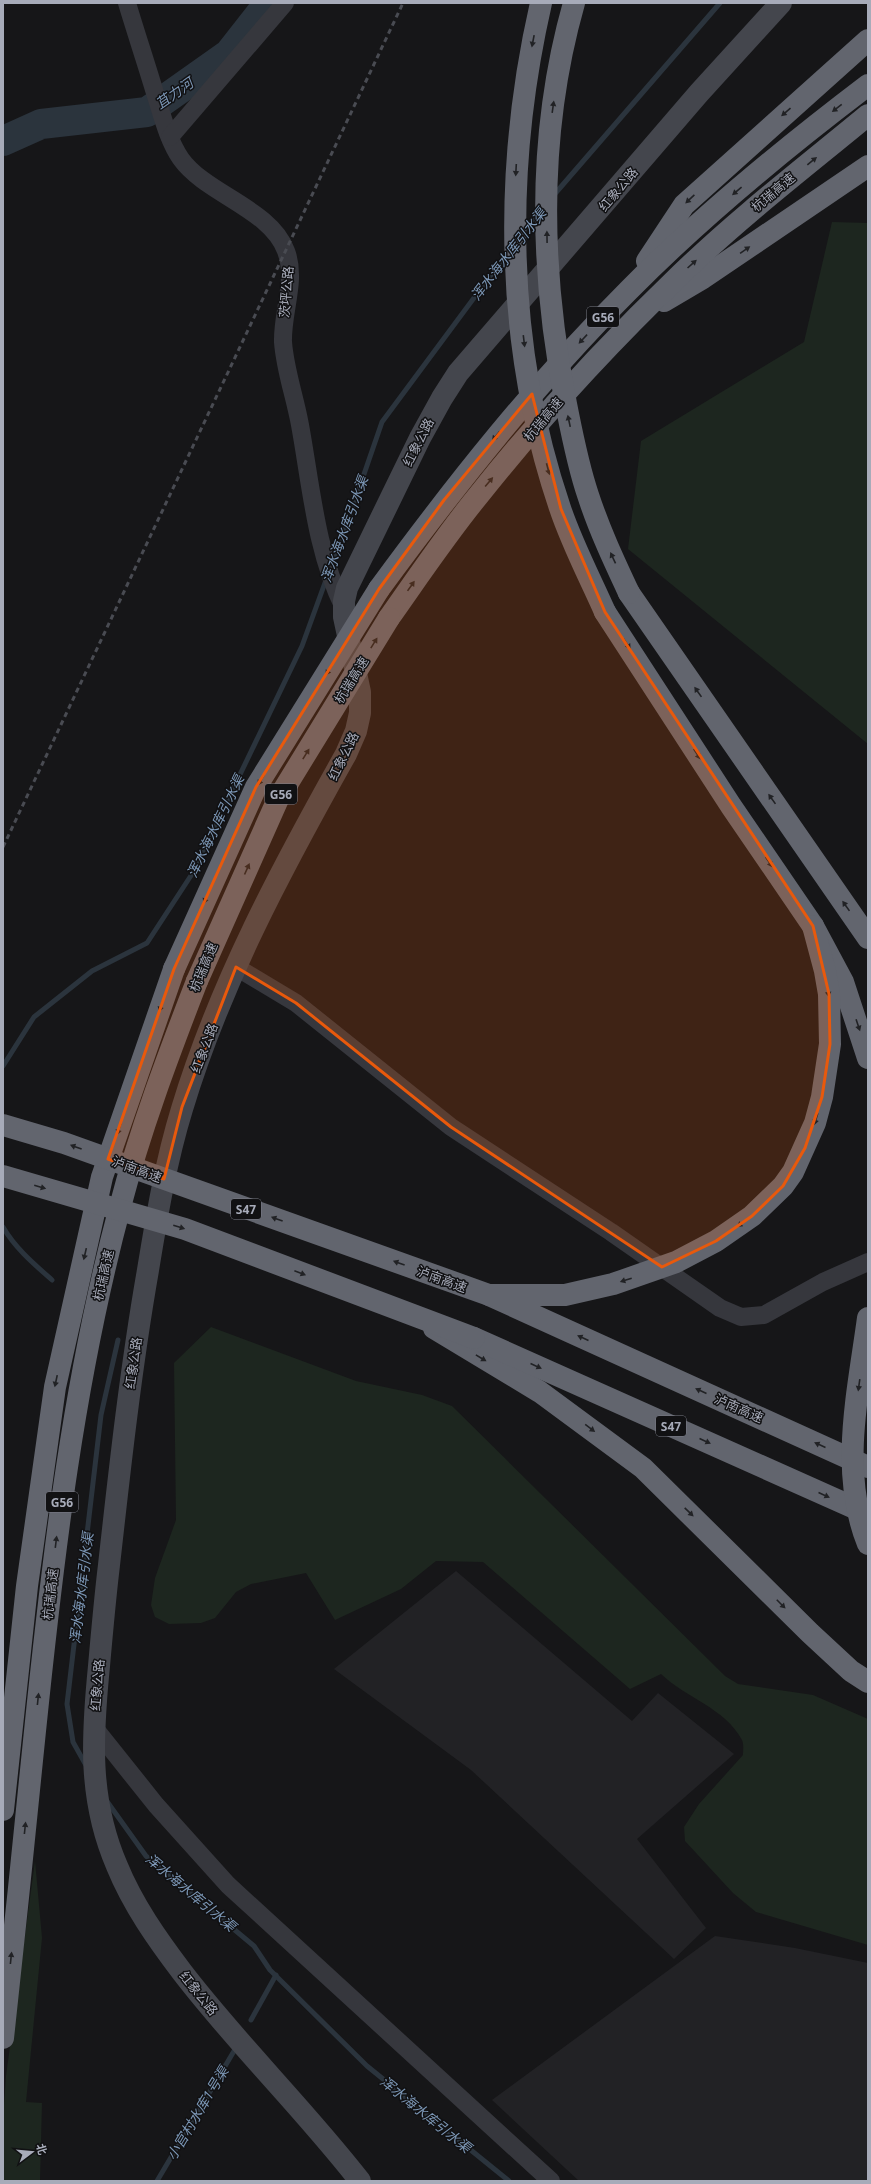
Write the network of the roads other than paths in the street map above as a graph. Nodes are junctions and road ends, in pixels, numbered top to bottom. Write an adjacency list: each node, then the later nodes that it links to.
1 (127, 3): 9 (street, 茨坪公路)
2 (284, 3): 9 (street)
3 (541, 3): 14 (highway, one-way to 14, bridge)
4 (574, 3): 15 (highway, one-way to 4, bridge)
5 (782, 3): 13 (main road, 红象公路)
6 (868, 40): 11 (highway, one-way to 11)
7 (868, 84): 11 (highway, 杭瑞高速 / G56, one-way to 11)
8 (868, 115): 12 (highway, 杭瑞高速 / G56, one-way to 8)
9 (170, 137): 13 (street, 茨坪公路)
10 (868, 166): 12 (highway, one-way to 10)
11 (629, 289): 29 (highway, 杭瑞高速 / G56, one-way to 29, bridge)
12 (640, 314): 30 (highway, 杭瑞高速 / G56, one-way to 12, bridge)
13 (344, 608): 16 (main road, 红象公路)
14 (813, 926): 17 (highway, one-way to 17, bridge); 21 (highway, one-way to 21, bridge)
15 (867, 938)
16 (236, 967): 20 (street); 28 (main road, 红象公路)
17 (868, 1058)
18 (3, 1125): 21 (highway, 泸南高速 / S47, one-way to 18, bridge)
19 (3, 1176): 22 (highway, S47, one-way to 22, bridge)
20 (868, 1262)
21 (489, 1295): 24 (highway, 泸南高速 / S47, one-way to 21)
22 (412, 1315): 25 (highway, S47, one-way to 25, bridge); 27 (highway, one-way to 27)
23 (868, 1318): 26 (highway, one-way to 26, bridge)
24 (868, 1467)
25 (868, 1514)
26 (868, 1544)
27 (868, 1682)
28 (93, 1726): 31 (main road, 红象公路); 32 (street)
29 (3, 1810)
30 (3, 2038)
31 (360, 2181)
32 (551, 2181)

